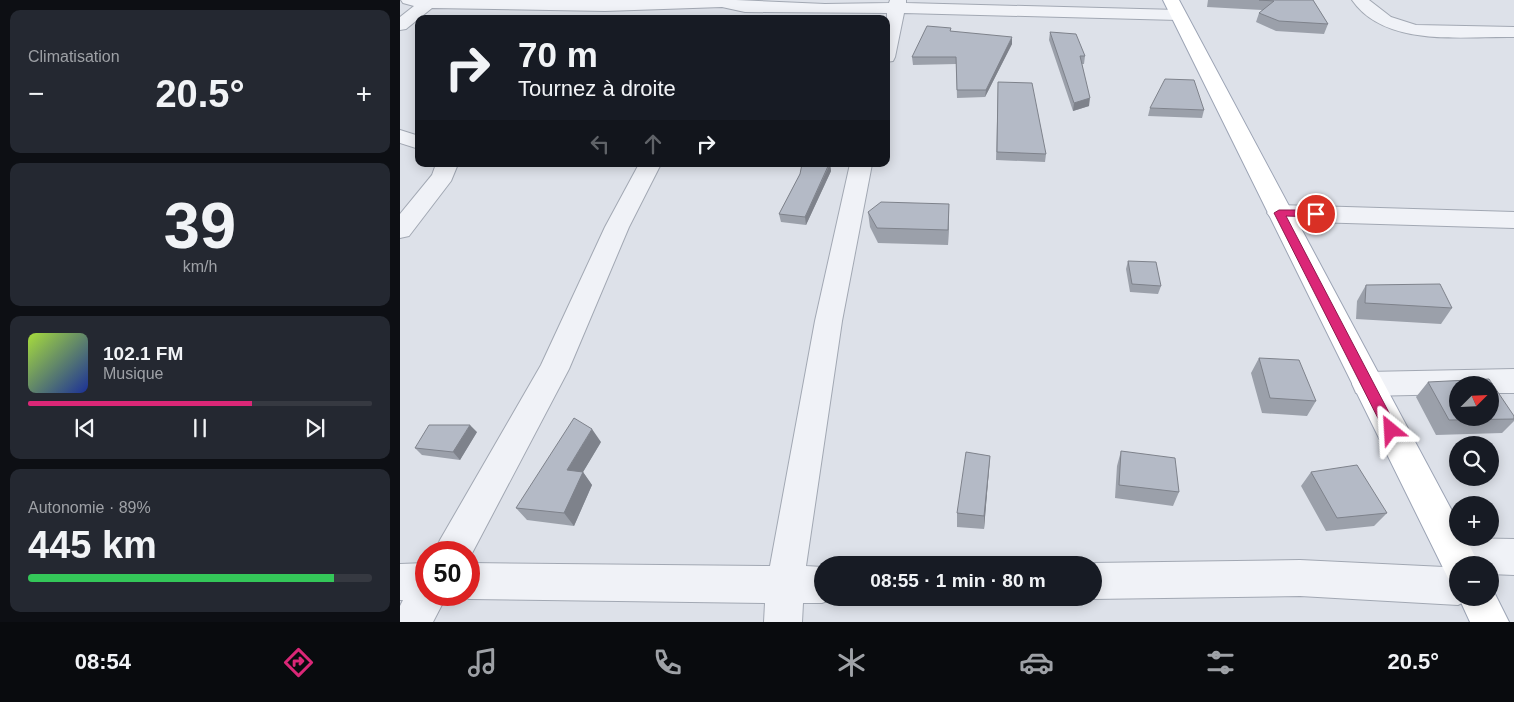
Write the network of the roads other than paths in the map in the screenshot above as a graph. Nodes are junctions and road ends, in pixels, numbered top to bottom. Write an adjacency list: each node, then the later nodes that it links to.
1 (409, 0): 3 (street)
2 (1360, 0): 9 (street)
3 (430, 1): 6 (street); 8 (street)
4 (897, 4): 5 (street); 7 (street); 10 (street)
5 (1174, 7): 16 (main road)
6 (741, 13): 7 (street)
7 (831, 14)
8 (400, 25)
9 (1514, 32)
10 (890, 38)
11 (400, 136): 12 (street)
12 (415, 142)
13 (446, 167): 18 (street)
14 (648, 167): 21 (street)
15 (861, 167): 30 (street)
16 (1279, 213): 17 (street); 20 (main road)
17 (1514, 220)
18 (400, 230)
19 (1514, 381): 20 (street)
20 (1367, 384): 22 (main road)
21 (459, 541)
22 (1452, 556)
23 (1514, 557): 24 (street)
24 (1499, 560)
25 (1449, 570): 28 (street)
26 (415, 581): 29 (street)
27 (480, 581): 30 (street)
28 (1102, 581)
29 (400, 582)
30 (785, 585): 31 (street); 35 (street)
31 (814, 585)
32 (421, 606): 34 (street)
33 (1482, 606): 36 (main road)
34 (412, 622)
35 (782, 622)
36 (1490, 622)

